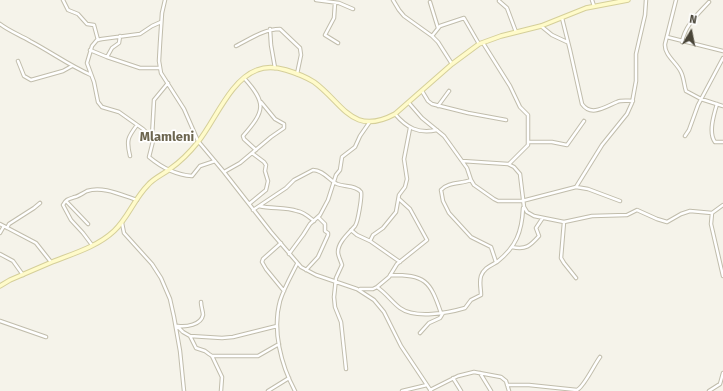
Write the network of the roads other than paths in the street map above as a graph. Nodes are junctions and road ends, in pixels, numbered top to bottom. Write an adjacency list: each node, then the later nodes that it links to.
1 (63, 0): 25 (street)
2 (165, 0): 16 (street)
3 (316, 0): 12 (street)
4 (394, 0): 23 (street)
5 (592, 0): 13 (street)
6 (628, 0): 13 (main road)
7 (646, 0): 47 (street)
8 (676, 0): 24 (street)
9 (499, 1): 21 (street)
10 (430, 2): 19 (street)
11 (709, 2): 27 (street)
12 (335, 3): 14 (street); 28 (street)
13 (594, 6): 15 (main road)
14 (353, 9)
15 (562, 18): 18 (main road); 26 (street)
16 (161, 22): 22 (street); 38 (street)
17 (0, 24): 37 (street)
18 (541, 26): 21 (main road); 26 (street)
19 (438, 28): 23 (street); 29 (street)
20 (270, 29): 30 (street); 39 (street); 40 (street)
21 (516, 32): 29 (main road)
22 (120, 36): 25 (street); 33 (street)
23 (432, 36): 36 (street)
24 (667, 37): 27 (street); 46 (street)
25 (98, 40): 31 (street)
26 (568, 42): 47 (street)
27 (682, 42): 32 (street)
28 (338, 43)
29 (481, 43): 36 (main road); 63 (street)
30 (236, 46)
31 (90, 50): 33 (street); 41 (street)
32 (723, 51)
33 (108, 57): 38 (street)
34 (723, 58): 46 (street)
35 (18, 61): 37 (street)
36 (452, 64): 44 (main road)
37 (72, 66): 41 (street)
38 (160, 68): 43 (street)
39 (275, 68): 40 (main road); 42 (main road)
40 (297, 74): 56 (main road)
41 (92, 75): 57 (street)
42 (244, 78): 48 (street); 62 (main road)
43 (168, 83): 61 (street); 62 (street)
44 (421, 90): 49 (main road); 51 (street)
45 (449, 91): 51 (street)
46 (701, 99): 50 (street); 60 (street)
47 (632, 101): 75 (street)
48 (261, 102): 65 (street); 65 (street)
49 (409, 104): 53 (main road); 59 (street)
50 (717, 104): 52 (street); 64 (street)
51 (438, 106): 54 (street)
52 (723, 106)
53 (395, 114): 56 (main road); 58 (street)
54 (506, 120)
55 (584, 121): 63 (street)
56 (369, 123): 74 (street)
57 (137, 125): 61 (street); 67 (street)
58 (410, 128): 59 (street); 76 (street)
59 (437, 130): 69 (street)
60 (685, 136)
61 (152, 138): 71 (street)
62 (198, 141): 68 (street); 71 (main road)
63 (529, 142): 70 (street)
64 (723, 142)
65 (256, 150): 66 (street)
66 (252, 153): 72 (street); 82 (street)
67 (130, 156)
68 (215, 161): 71 (street); 72 (street)
69 (462, 161): 70 (street); 73 (street)
70 (508, 164): 79 (street)
71 (170, 170): 77 (main road)
72 (224, 172): 82 (street)
73 (471, 180): 79 (street); 107 (street)
74 (334, 182): 85 (street); 88 (street); 96 (street)
75 (576, 187): 79 (street); 80 (street)
76 (398, 199): 100 (street); 106 (street)
77 (137, 200): 78 (street); 91 (main road)
78 (66, 201): 94 (street); 102 (street)
79 (522, 201): 83 (street)
80 (620, 202)
81 (40, 203): 95 (street)
82 (249, 204): 86 (street)
83 (523, 205): 89 (street); 103 (street)
84 (723, 205): 87 (street)
85 (259, 206): 86 (street); 90 (street)
86 (253, 210): 101 (street)
87 (712, 213): 92 (street); 113 (street)
88 (318, 217): 90 (street); 110 (street)
89 (542, 218): 92 (street); 103 (street)
90 (314, 221): 105 (street)
91 (122, 222): 97 (main road); 99 (street)
92 (564, 222): 114 (street)
93 (0, 224): 95 (street)
94 (88, 224)
95 (5, 227): 98 (street); 108 (street)
96 (351, 230): 100 (street); 115 (street)
97 (114, 231): 99 (street); 102 (main road)
98 (0, 233)
99 (124, 233): 123 (street)
100 (370, 241): 106 (street)
101 (281, 243): 105 (street); 119 (street)
102 (92, 245): 108 (main road)
103 (512, 247): 107 (street)
104 (0, 254): 111 (street)
105 (289, 254): 109 (street)
106 (400, 262): 112 (street)
107 (496, 262): 121 (street)
108 (51, 263): 111 (main road)
109 (297, 264): 110 (street); 119 (street)
110 (306, 270): 115 (street)
111 (23, 275): 116 (main road)
112 (390, 275): 117 (street); 121 (street)
113 (723, 276)
114 (576, 278)
115 (335, 282): 118 (street); 131 (street)
116 (0, 286)
117 (377, 287): 118 (street); 121 (street)
118 (357, 289): 136 (street)
119 (284, 291): 124 (street)
120 (201, 302): 123 (street)
121 (442, 313): 125 (street)
122 (0, 321): 127 (street)
123 (176, 326): 126 (street); 139 (street)
124 (277, 326): 126 (street); 128 (street)
125 (420, 333)
126 (190, 336): 129 (street)
127 (46, 337)
128 (279, 344): 129 (street); 134 (street)
129 (212, 356): 140 (street)
130 (600, 357): 137 (street)
131 (346, 369)
132 (480, 372): 135 (street); 137 (street); 146 (street)
133 (723, 373): 138 (street)
134 (289, 378): 141 (street); 142 (street)
135 (453, 378): 144 (street); 145 (street)
136 (427, 385): 143 (street); 144 (street)
137 (507, 385): 147 (street)
138 (722, 385): 148 (street)
139 (184, 391)
140 (221, 391)
141 (268, 391)
142 (295, 391)
143 (402, 391)
144 (431, 391)
145 (461, 391)
146 (491, 391)
147 (509, 391)
148 (709, 391)

